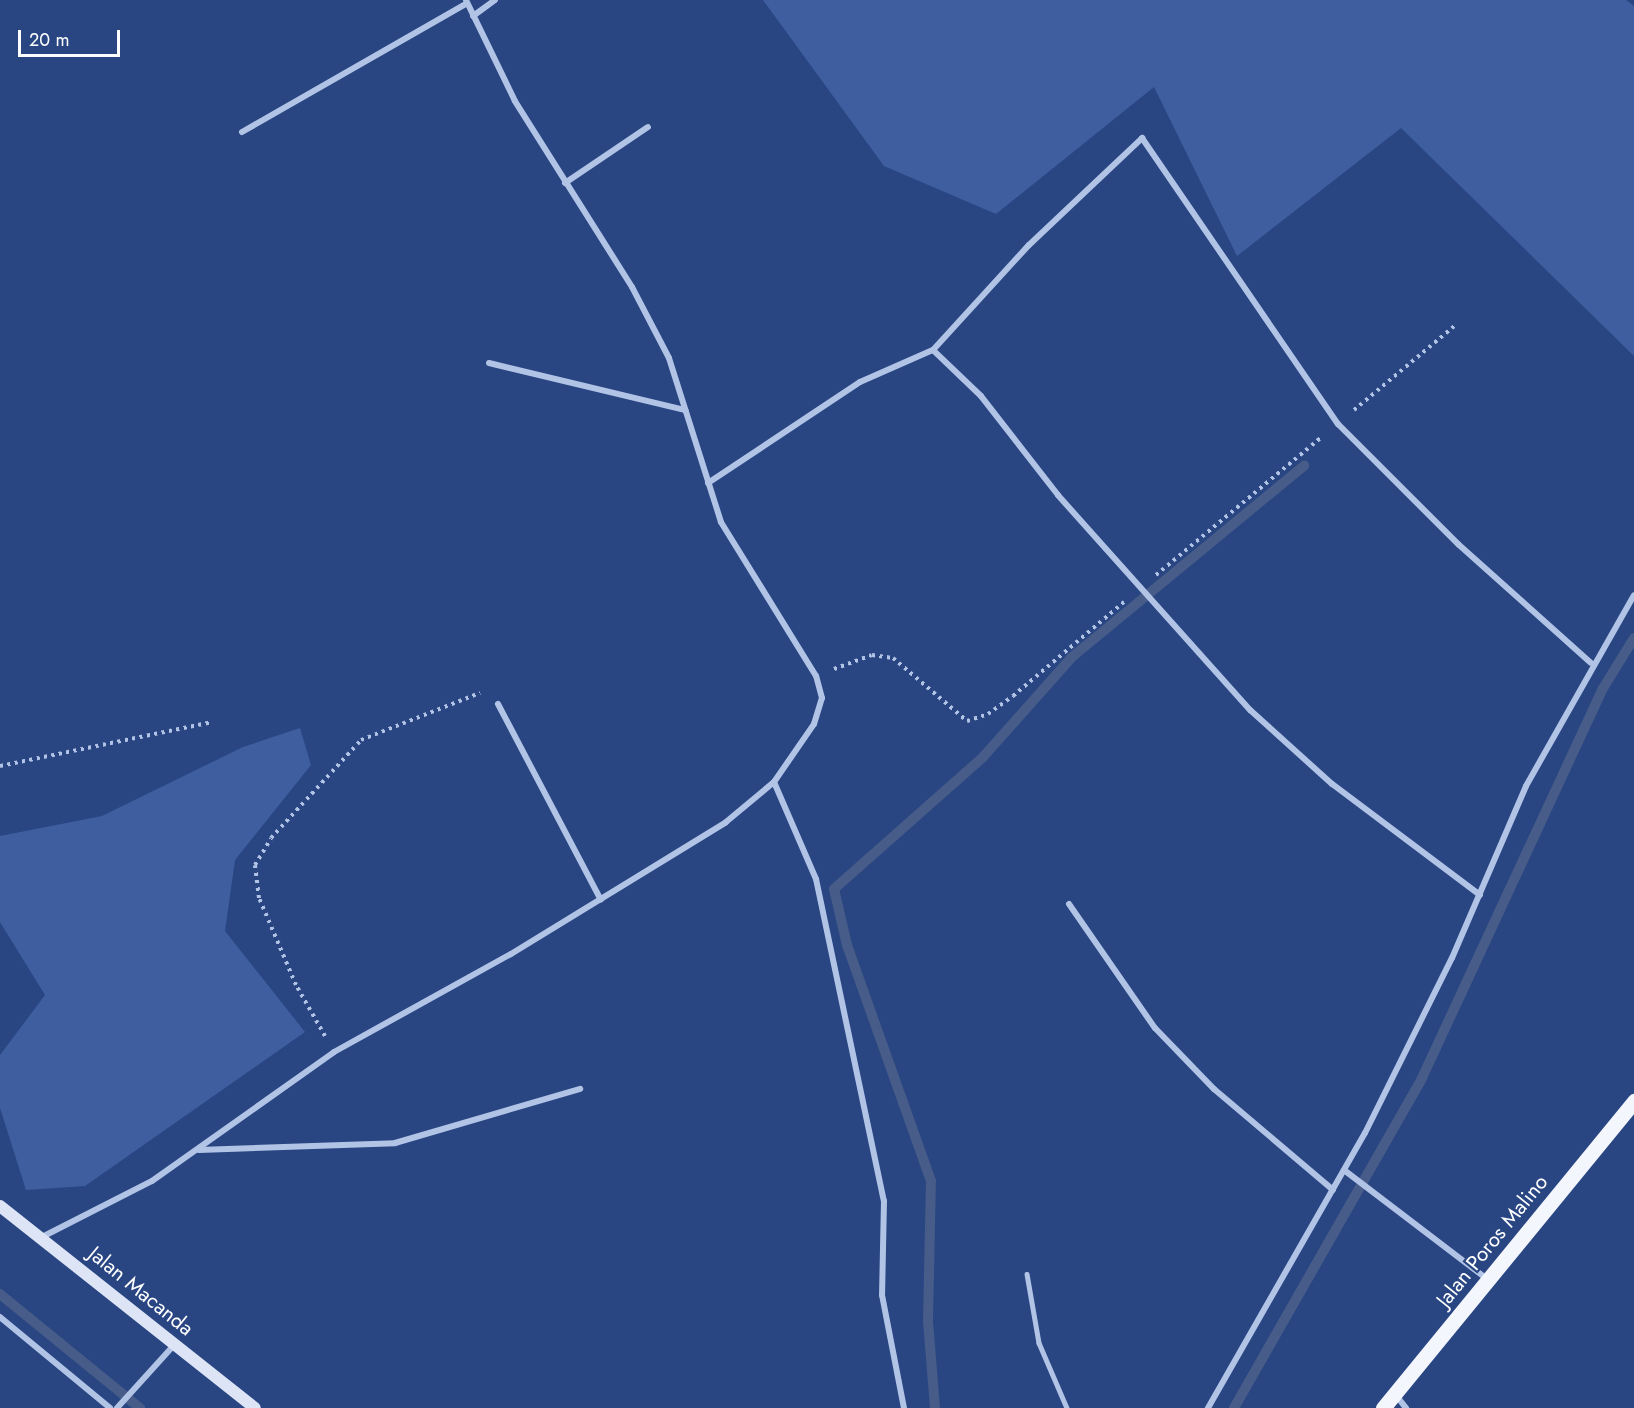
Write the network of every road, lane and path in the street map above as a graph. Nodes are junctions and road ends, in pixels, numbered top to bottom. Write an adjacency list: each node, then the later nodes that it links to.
1 (495, 0): 3 (street)
2 (466, 2): 3 (street); 5 (street)
3 (472, 16): 6 (street)
4 (648, 127): 6 (street)
5 (242, 132)
6 (565, 183): 9 (street)
7 (933, 350): 10 (street); 12 (street); 17 (street)
8 (489, 363): 9 (street)
9 (685, 410): 10 (street)
10 (708, 483): 16 (street)
11 (1634, 595): 12 (street)
12 (1591, 663): 17 (street)
13 (498, 705): 18 (street); 20 (path)
14 (213, 722): 15 (path)
15 (0, 766)
16 (774, 782): 18 (street); 36 (street)
17 (1480, 895): 24 (street)
18 (601, 900): 20 (street)
19 (1069, 904): 25 (street)
20 (334, 1052): 23 (street)
21 (580, 1089): 23 (street)
22 (1634, 1101): 29 (main road, Jalan Poros Malino)
23 (199, 1150): 27 (street)
24 (1344, 1170): 25 (street); 29 (street)
25 (1333, 1190): 38 (street)
26 (0, 1206): 27 (street, Jalan Macanda)
27 (42, 1237): 31 (street, Jalan Macanda)
28 (1027, 1274): 37 (lane)
29 (1488, 1280): 32 (main road, Jalan Poros Malino)
30 (0, 1317): 33 (street)
31 (176, 1344): 34 (street); 35 (street, Jalan Macanda)
32 (1395, 1394): 39 (main road, Jalan Poros Malino); 40 (street)
33 (110, 1408)
34 (117, 1408)
35 (255, 1408)
36 (904, 1408)
37 (1067, 1408)
38 (1208, 1408)
39 (1383, 1408)
40 (1406, 1408)

